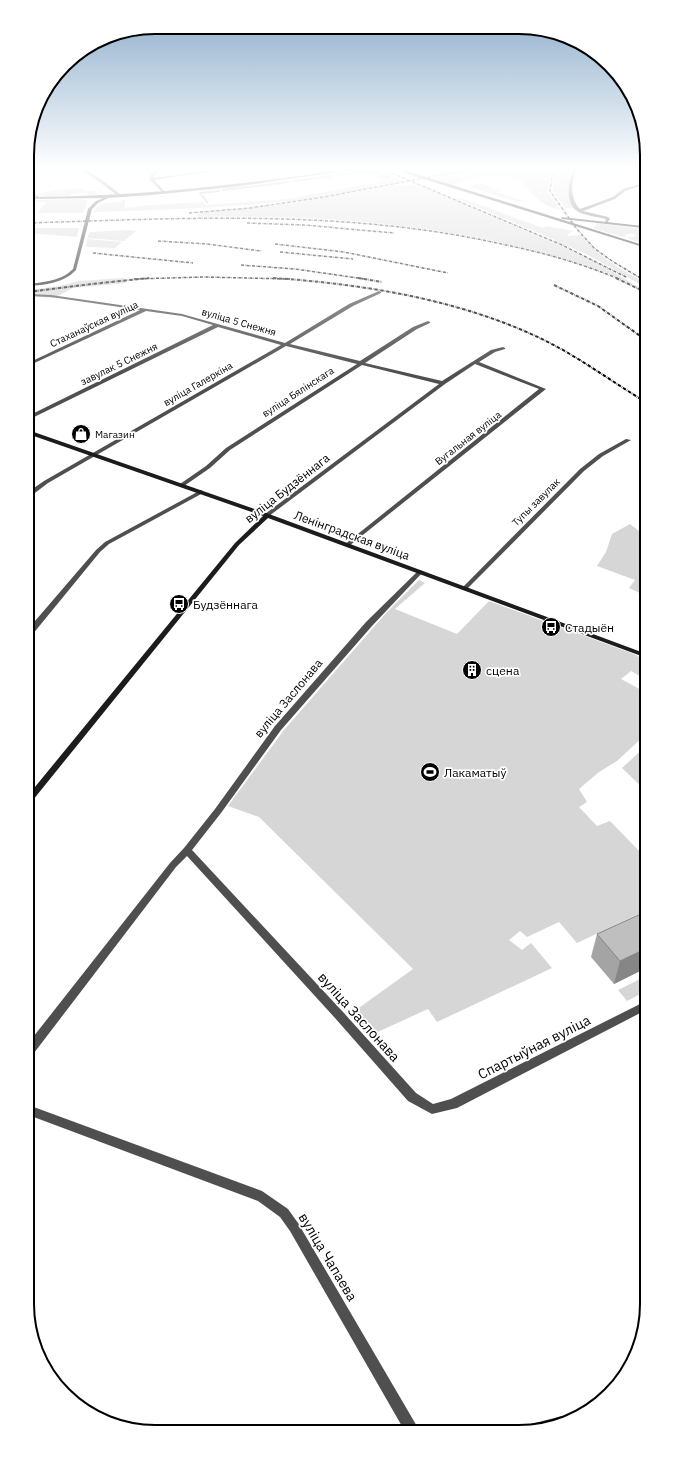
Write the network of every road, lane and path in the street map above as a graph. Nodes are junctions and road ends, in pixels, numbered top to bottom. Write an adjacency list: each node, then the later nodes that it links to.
1 (83, 237): 4 (street)
2 (613, 237): 3 (street)
3 (640, 245)
4 (34, 284)
5 (379, 292): 10 (street, вуліца Галеркіна)
6 (34, 295): 7 (street, вуліца 5 Снежня)
7 (147, 309): 9 (street, вуліца 5 Снежня); 12 (street, Стаханаўская вуліца)
8 (428, 322): 13 (street, вуліца Бялінскага)
9 (218, 325): 10 (street, вуліца 5 Снежня); 16 (street, завулак 5 Снежня)
10 (286, 345): 13 (street, вуліца 5 Снежня); 19 (street, вуліца Галеркіна)
11 (503, 348): 14 (street, вуліца Будзённага)
12 (34, 362)
13 (361, 363): 15 (street, вуліца 5 Снежня); 20 (street, вуліца Бялінскага)
14 (476, 363): 15 (street, вуліца Будзённага); 24 (street, Вугальная вуліца)
15 (443, 383): 23 (street, вуліца Будзённага)
16 (34, 415)
17 (34, 434): 19 (street, Ленінградская вуліца)
18 (628, 440): 26 (street, Тупы завулак)
19 (94, 454): 20 (street, Ленінградская вуліца); 21 (street, вуліца Галеркіна)
20 (182, 485): 22 (street, Ленінградская вуліца)
21 (34, 491)
22 (201, 492): 23 (street, Ленінградская вуліца); 27 (street)
23 (267, 515): 24 (street, Ленінградская вуліца); 29 (street, вуліца Будзённага)
24 (347, 545): 25 (street, Ленінградская вуліца)
25 (420, 572): 26 (street, Ленінградская вуліца); 30 (street, вуліца Заслонава)
26 (465, 588): 28 (street, Ленінградская вуліца)
27 (34, 627)
28 (640, 654)
29 (34, 793)
30 (187, 850): 32 (street, вуліца Заслонава); 33 (street, вуліца Заслонава)
31 (640, 1008): 33 (street, Спартыўная вуліца)
32 (34, 1045)
33 (432, 1109)
34 (34, 1112): 35 (street, вуліца Чапаева)
35 (409, 1425)

